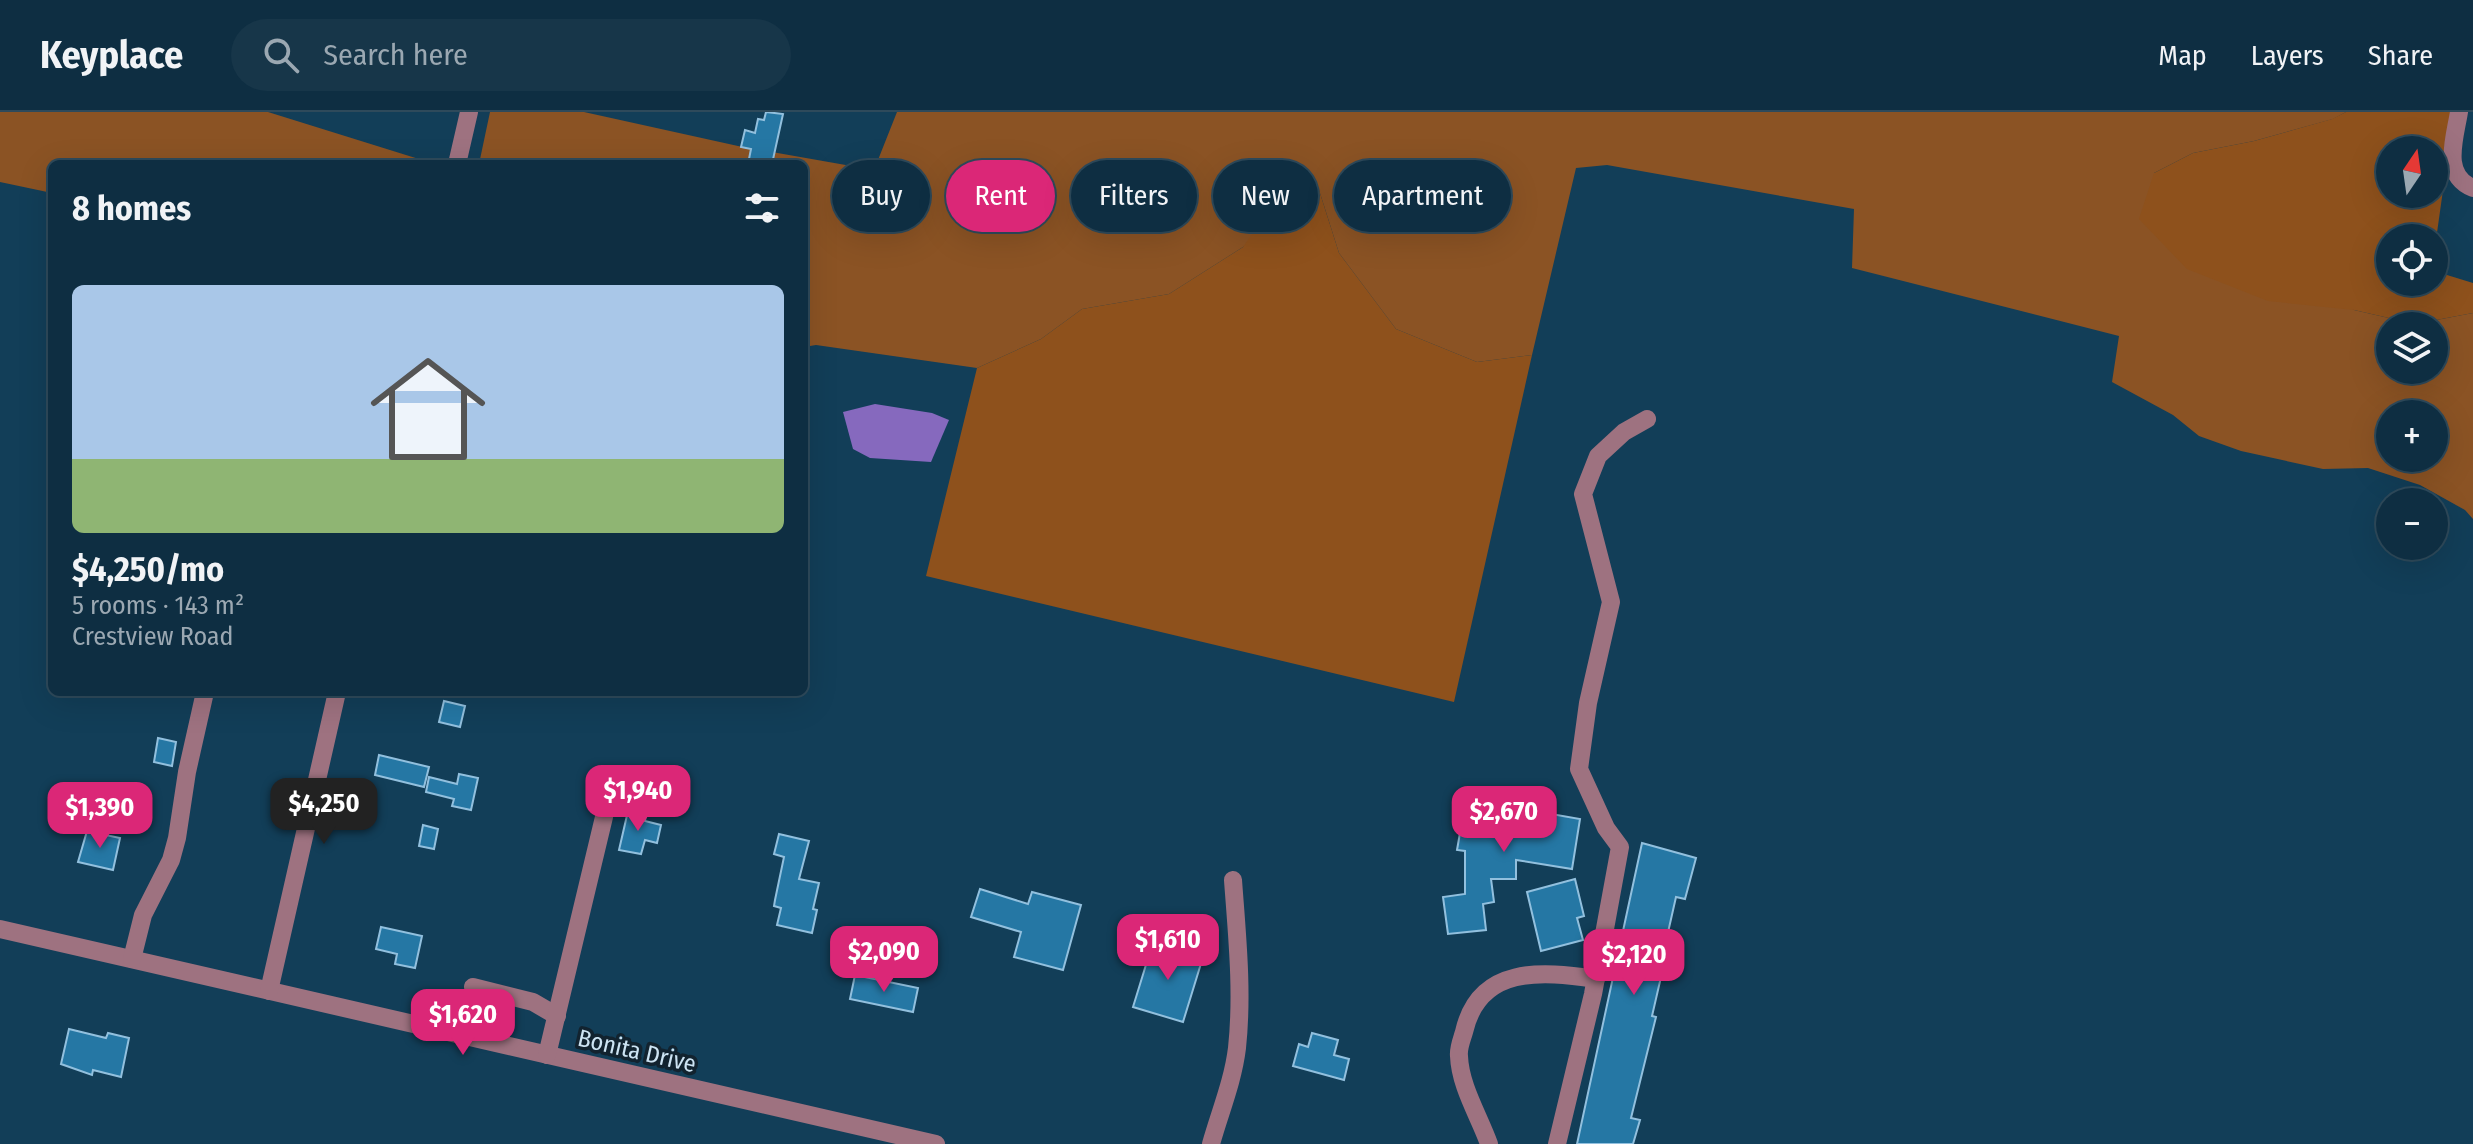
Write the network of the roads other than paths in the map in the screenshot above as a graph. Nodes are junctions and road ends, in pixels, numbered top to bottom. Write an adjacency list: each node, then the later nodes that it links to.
1 (469, 112): 3 (street)
2 (2459, 112): 4 (street)
3 (458, 160)
4 (2473, 188)
5 (1647, 419): 12 (street)
6 (204, 696): 11 (street)
7 (336, 696): 14 (street)
8 (604, 817): 15 (street)
9 (1233, 880): 18 (street)
10 (0, 929): 11 (street, Bonita Drive)
11 (132, 959): 14 (street, Bonita Drive)
12 (1596, 979): 19 (street); 20 (street)
13 (473, 987): 15 (street)
14 (269, 991): 16 (street, Bonita Drive)
15 (557, 1016): 16 (street)
16 (547, 1055): 17 (street, Bonita Drive)
17 (936, 1144)
18 (1211, 1144)
19 (1489, 1144)
20 (1557, 1144)

